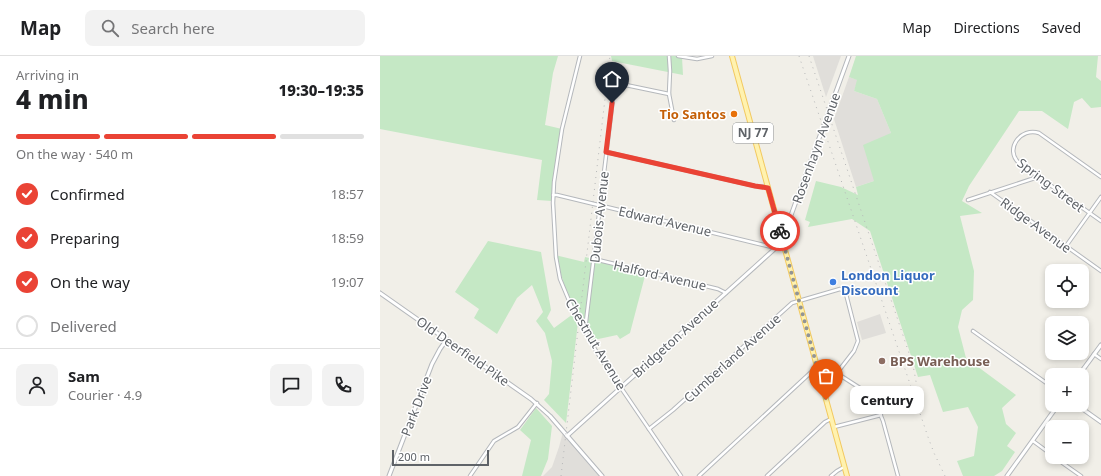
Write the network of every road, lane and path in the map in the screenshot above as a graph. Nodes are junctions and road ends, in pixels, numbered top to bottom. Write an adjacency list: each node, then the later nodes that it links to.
1 (580, 56): 14 (street, Chestnut Avenue)
2 (669, 56): 7 (street)
3 (678, 56): 4 (street)
4 (712, 56)
5 (732, 56): 12 (main road, NJ 77)
6 (849, 56): 20 (street, Rosenhayn Avenue)
7 (669, 94): 8 (street); 9 (street, Dubois Avenue)
8 (674, 120)
9 (606, 152): 12 (street); 17 (street, Dubois Avenue)
10 (1101, 176): 11 (street, Spring Street)
11 (1038, 177): 13 (street); 18 (street, Spring Street)
12 (768, 188): 20 (main road, NJ 77)
13 (990, 192): 16 (street); 21 (street, Ridge Avenue)
14 (553, 195): 17 (street, Edward Avenue); 28 (street, Chestnut Avenue)
15 (1101, 197): 18 (street)
16 (968, 200)
17 (600, 205): 22 (street, Edward Avenue); 23 (street, Dubois Avenue)
18 (1090, 213): 19 (street, Spring Street); 21 (street)
19 (1101, 221)
20 (782, 239): 22 (street, Bridgeton Avenue); 27 (main road, NJ 77)
21 (1066, 246): 24 (street, Ridge Avenue)
22 (776, 248): 26 (street, Bridgeton Avenue)
23 (594, 259): 26 (street, Halford Avenue); 28 (street, Dubois Avenue)
24 (1101, 271)
25 (380, 293): 30 (street, Old Deerfield Pike)
26 (726, 293): 38 (street, Bridgeton Avenue)
27 (799, 301): 34 (main road, NJ 77); 36 (street, Cumberland Avenue); 46 (street, Cumberland Avenue)
28 (584, 331): 38 (street, Chestnut Avenue)
29 (973, 331): 37 (street)
30 (448, 340): 39 (street, Old Deerfield Pike); 52 (street, Park Drive)
31 (1101, 345): 32 (street)
32 (1094, 354): 33 (street); 35 (street)
33 (1101, 359)
34 (816, 367): 36 (street); 43 (main road, NJ 77); 56 (street)
35 (1085, 368)
36 (837, 373): 42 (street)
37 (1045, 382)
38 (621, 387): 46 (street, Chestnut Avenue); 47 (street, Bridgeton Avenue)
39 (536, 403): 47 (street, Old Deerfield Pike); 53 (street)
40 (1053, 412): 48 (street)
41 (1087, 412): 44 (street)
42 (881, 415): 45 (street); 60 (street)
43 (831, 419): 45 (main road, NJ 77); 57 (street)
44 (1101, 422)
45 (833, 427): 51 (main road, NJ 77)
46 (649, 429): 55 (street, Chestnut Avenue)
47 (567, 436): 54 (street, Old Deerfield Pike)
48 (1033, 441): 49 (street); 61 (street)
49 (1045, 450)
50 (1064, 464): 62 (street)
51 (844, 467): 58 (street); 59 (main road, NJ 77)
52 (389, 476)
53 (470, 476)
54 (602, 476)
55 (681, 476)
56 (699, 476)
57 (767, 476)
58 (831, 476)
59 (847, 476)
60 (898, 476)
61 (1007, 476)
62 (1080, 476)

